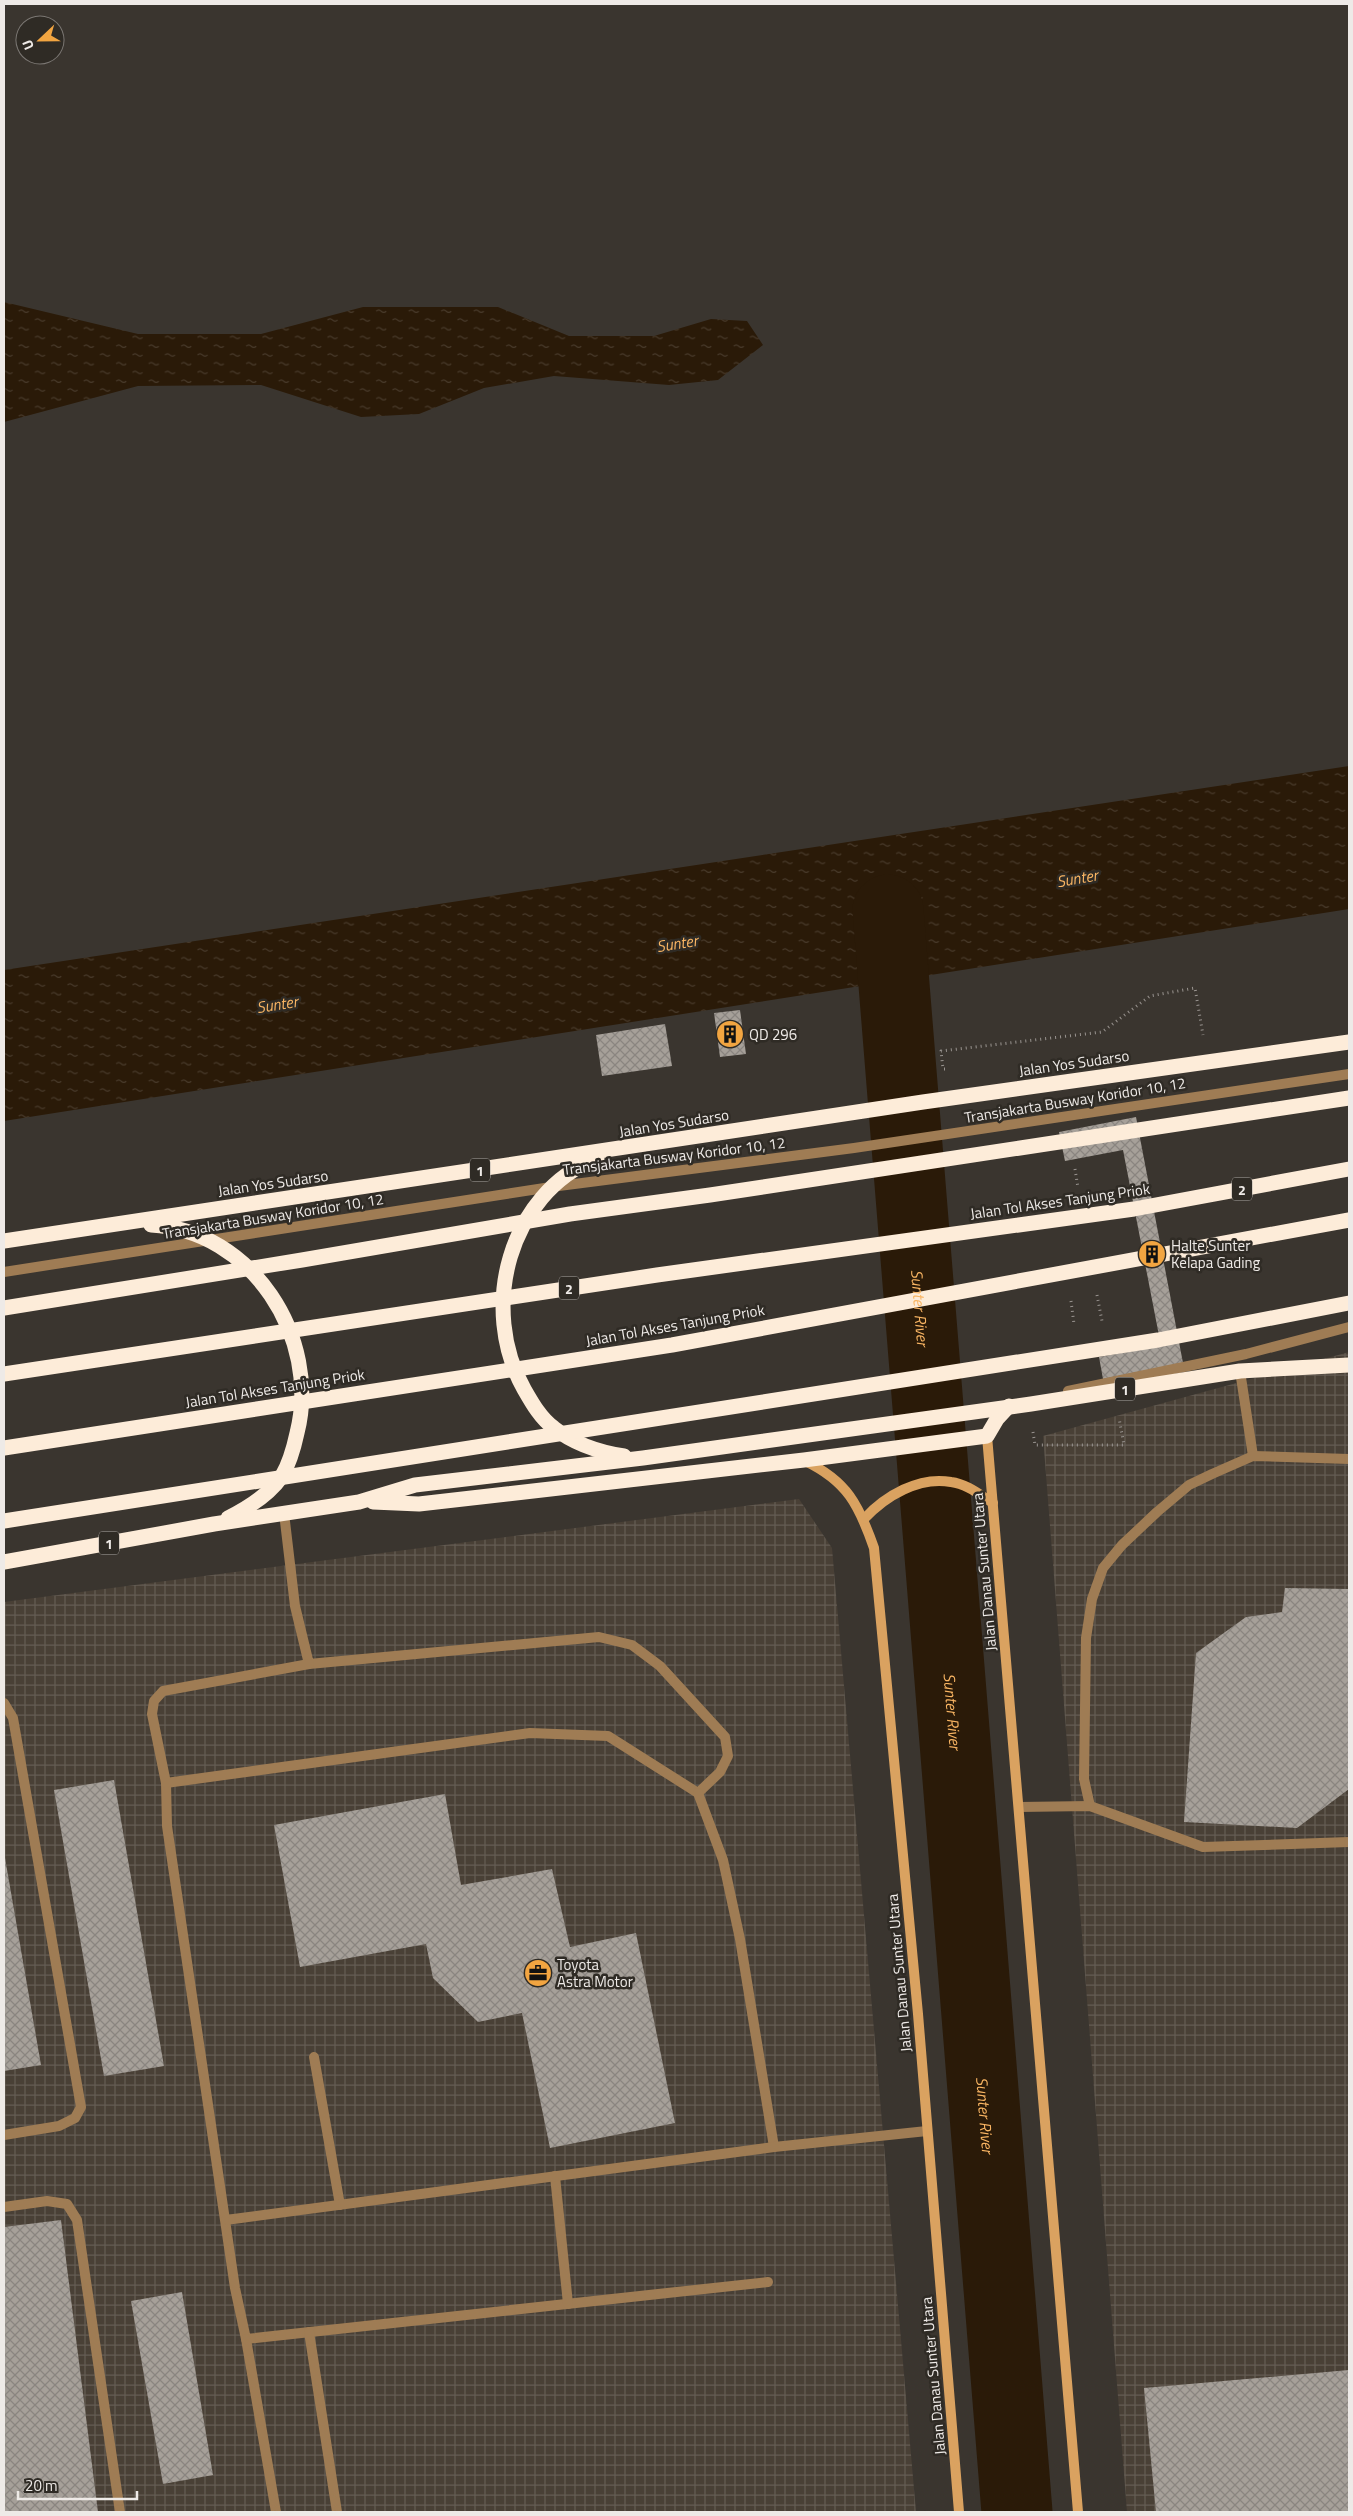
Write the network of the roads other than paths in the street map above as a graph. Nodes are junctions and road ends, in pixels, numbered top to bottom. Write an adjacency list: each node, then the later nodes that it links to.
1 (1349, 1042): 4 (highway, Jalan Yos Sudarso / 1)
2 (1349, 1074): 6 (lane, Transjakarta Busway Koridor 10, 12)
3 (1349, 1098): 13 (highway)
4 (615, 1150): 6 (highway); 8 (highway, Jalan Yos Sudarso / 1)
5 (1349, 1169): 19 (highway, Jalan Tol Akses Tanjung Priok / 2)
6 (551, 1187): 10 (lane, Transjakarta Busway Koridor 10, 12); 24 (highway)
7 (1349, 1220): 22 (highway, Jalan Tol Akses Tanjung Priok)
8 (117, 1223): 9 (highway, Jalan Yos Sudarso / 1); 10 (highway)
9 (4, 1241)
10 (210, 1241): 11 (lane, Transjakarta Busway Koridor 10, 12); 32 (highway)
11 (4, 1272)
12 (1349, 1303): 31 (highway)
13 (4, 1308)
14 (1349, 1327): 20 (lane)
15 (1349, 1356): 17 (highway, 1)
16 (1349, 1365): 17 (highway, 1)
17 (1314, 1369): 18 (highway, 1)
18 (1240, 1371): 20 (highway, 1); 23 (lane)
19 (4, 1374)
20 (1009, 1406): 21 (highway); 24 (highway, 1)
21 (987, 1436): 26 (highway, 1); 28 (main road, Jalan Danau Sunter Utara)
22 (4, 1448)
23 (1253, 1456): 25 (lane); 38 (lane)
24 (643, 1458): 27 (highway, 1)
25 (1349, 1459)
26 (804, 1460): 27 (highway, 1); 30 (main road, Jalan Danau Sunter Utara)
27 (359, 1502): 29 (highway, 1)
28 (993, 1503): 30 (main road); 39 (main road, Jalan Danau Sunter Utara)
29 (284, 1513): 32 (highway, 1); 34 (lane)
30 (864, 1518): 42 (main road, Jalan Danau Sunter Utara)
31 (4, 1521)
32 (214, 1524): 33 (highway, 1)
33 (4, 1562)
34 (309, 1664): 36 (lane); 37 (lane)
35 (4, 1703): 43 (lane)
36 (166, 1783): 37 (lane); 48 (lane)
37 (698, 1793): 44 (lane)
38 (1090, 1806): 39 (lane); 40 (lane)
39 (1019, 1807): 57 (main road, Jalan Danau Sunter Utara)
40 (1349, 1842)
41 (314, 2057): 46 (lane)
42 (928, 2131): 44 (lane); 56 (main road, Jalan Danau Sunter Utara)
43 (4, 2136)
44 (774, 2147): 45 (lane)
45 (555, 2176): 46 (lane); 50 (lane)
46 (340, 2205): 48 (lane)
47 (4, 2207): 53 (lane)
48 (226, 2220): 52 (lane)
49 (768, 2282): 50 (lane)
50 (568, 2304): 51 (lane)
51 (310, 2332): 52 (lane); 55 (lane)
52 (246, 2339): 54 (lane)
53 (120, 2512)
54 (276, 2512)
55 (337, 2512)
56 (959, 2512)
57 (1078, 2512)

